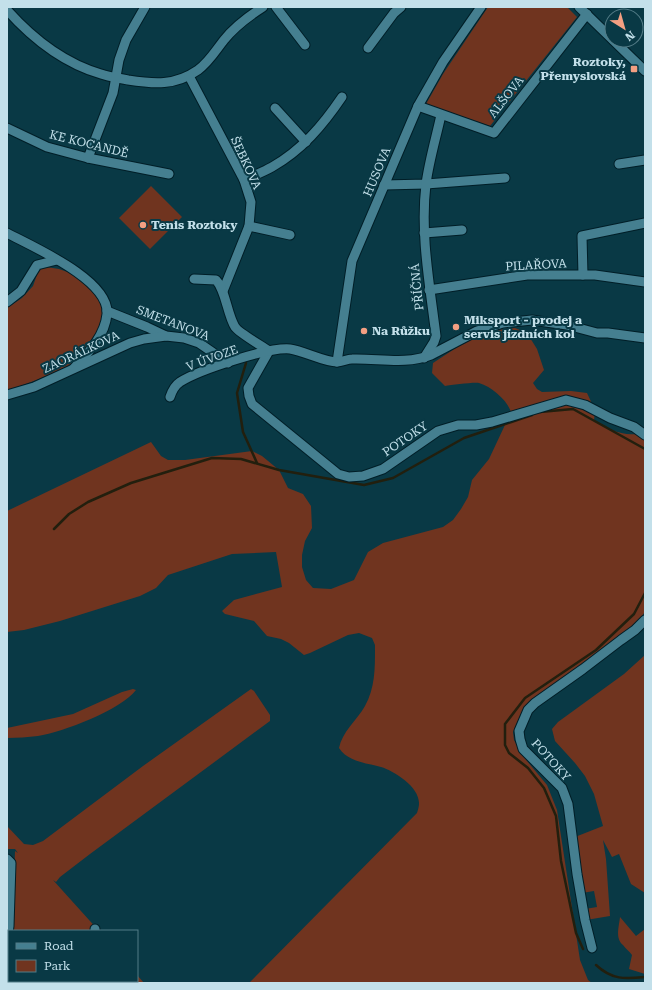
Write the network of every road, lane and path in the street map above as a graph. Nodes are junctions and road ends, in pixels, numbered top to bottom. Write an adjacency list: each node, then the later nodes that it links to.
1 (145, 7): 15 (street)
2 (264, 7): 14 (street)
3 (276, 7): 10 (street)
4 (480, 7): 17 (street, HUSOVA)
5 (579, 7): 8 (street)
6 (394, 9): 11 (street)
7 (7, 10): 15 (street)
8 (586, 14): 9 (street); 19 (street, ALŠOVA)
9 (604, 32)
10 (305, 45)
11 (368, 48)
12 (621, 48): 13 (street)
13 (645, 71)
14 (189, 76): 15 (street); 27 (street, ŠEBKOVA)
15 (116, 77): 22 (street)
16 (342, 97): 21 (street)
17 (418, 106): 19 (street, ALŠOVA); 29 (street, HUSOVA)
18 (275, 108): 21 (street)
19 (441, 115): 28 (street, PŘÍČNÁ)
20 (7, 128): 22 (street, KE KOCANDĚ)
21 (306, 142): 27 (street)
22 (88, 158): 25 (street, KE KOCANDĚ)
23 (645, 160): 24 (street)
24 (619, 164)
25 (169, 174)
26 (506, 178): 28 (street)
27 (244, 180): 31 (street, ŠEBKOVA)
28 (426, 184): 29 (street); 34 (street, PŘÍČNÁ)
29 (384, 185): 48 (street, HUSOVA)
30 (645, 223): 37 (street)
31 (250, 226): 35 (street); 41 (street)
32 (462, 230): 34 (street)
33 (7, 233): 36 (street)
34 (424, 233): 40 (street, PŘÍČNÁ)
35 (290, 235)
36 (57, 260): 42 (street); 43 (street)
37 (583, 275): 39 (street, PILAŘOVA); 40 (street, PILAŘOVA)
38 (194, 279): 41 (street)
39 (645, 282)
40 (429, 290): 47 (street, PŘÍČNÁ)
41 (222, 291): 46 (street)
42 (7, 302)
43 (107, 311): 44 (street, SMETANOVA); 50 (street)
44 (166, 336): 49 (street, SMETANOVA); 50 (street, ZAORÁLKOVA)
45 (645, 338): 47 (street)
46 (269, 351): 48 (street, V ÚVOZE); 49 (street, V ÚVOZE); 53 (street, POTOKY)
47 (424, 358): 48 (street)
48 (337, 362)
49 (228, 363): 52 (street, V ÚVOZE)
50 (74, 368): 51 (street, ZAORÁLKOVA)
51 (7, 395)
52 (170, 397)
53 (645, 435)
54 (645, 620): 57 (street, POTOKY)
55 (7, 859): 56 (street)
56 (8, 930)
57 (592, 948)

